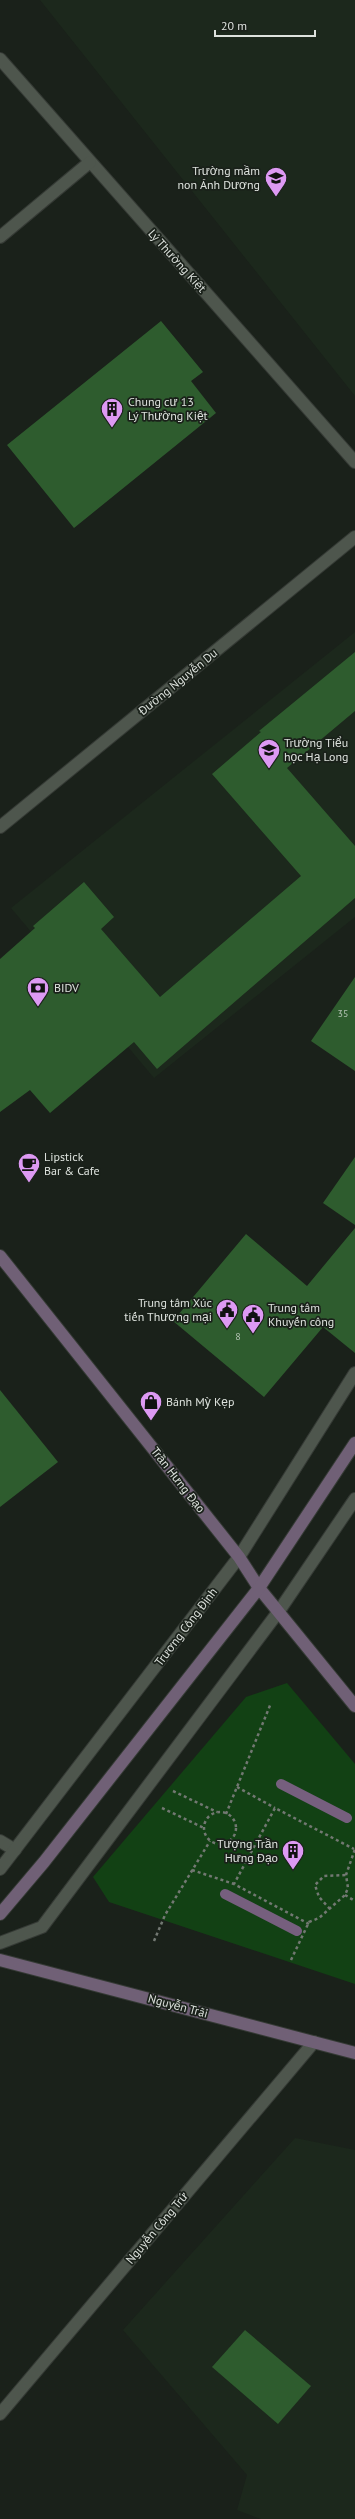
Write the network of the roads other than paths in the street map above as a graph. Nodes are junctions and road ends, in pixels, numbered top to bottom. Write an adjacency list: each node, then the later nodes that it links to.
1 (0, 59): 2 (street, Lý Thường Kiệt)
2 (90, 162): 3 (street); 4 (street, Lý Thường Kiệt)
3 (0, 237)
4 (355, 462)
5 (355, 537): 6 (street, Đường Nguyễn Du)
6 (0, 828)
7 (0, 1256): 11 (main road, Trần Hưng Đạo)
8 (355, 1373): 11 (street, Trương Công Định)
9 (355, 1443): 12 (main road)
10 (355, 1498): 13 (street)
11 (239, 1557): 12 (main road, Trần Hưng Đạo); 16 (street, Trương Công Định)
12 (258, 1588): 13 (main road, Trần Hưng Đạo); 18 (main road)
13 (279, 1611): 14 (main road, Trần Hưng Đạo); 19 (street)
14 (355, 1706)
15 (0, 1841): 16 (street)
16 (16, 1850): 17 (street, Trương Công Định)
17 (0, 1869)
18 (0, 1914)
19 (0, 1943)
20 (0, 1960): 21 (main road, Nguyễn Trãi)
21 (314, 2042): 22 (main road, Nguyễn Trãi); 23 (street, Nguyễn Công Trứ)
22 (355, 2053)
23 (0, 2414)

